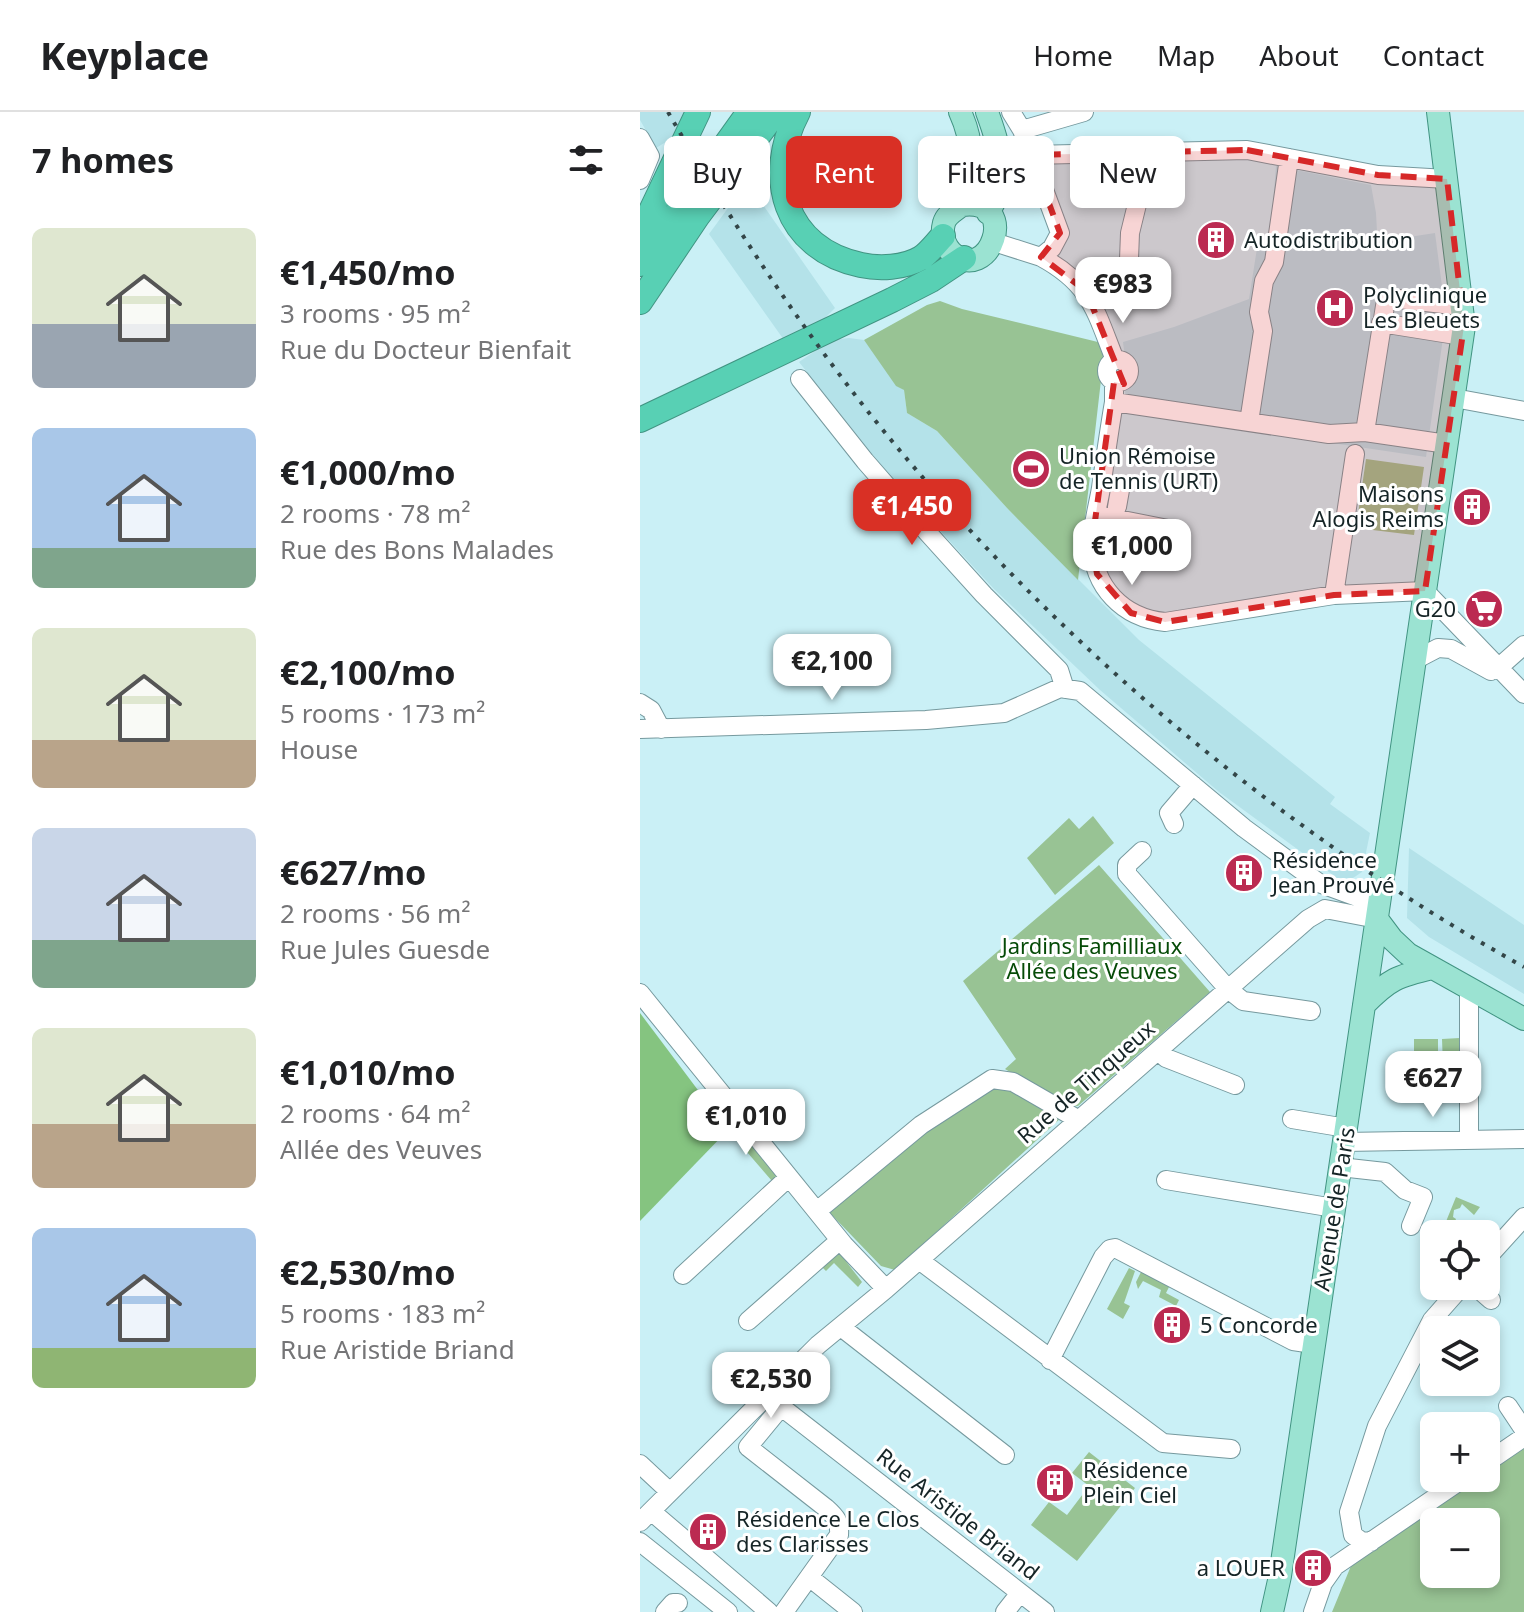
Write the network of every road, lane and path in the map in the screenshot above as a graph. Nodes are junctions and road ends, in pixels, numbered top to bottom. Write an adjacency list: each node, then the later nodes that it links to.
1 (698, 112): 23 (highway)
2 (749, 112): 28 (highway)
3 (776, 112): 30 (highway)
4 (798, 112): 24 (highway)
5 (960, 112): 11 (main road)
6 (987, 112): 22 (main road)
7 (1011, 112): 10 (street)
8 (1084, 112): 10 (street)
9 (1438, 112): 16 (main road, Avenue de Paris)
10 (1022, 130): 12 (street)
11 (968, 136)
12 (1024, 136)
13 (640, 138): 17 (street)
14 (1185, 152): 15 (street)
15 (1289, 158): 16 (street); 39 (street)
16 (1447, 179): 31 (main road, Avenue de Paris)
17 (641, 180)
18 (958, 208): 24 (main road)
19 (981, 208): 22 (main road)
20 (1051, 208): 26 (street)
21 (1136, 208): 29 (street)
22 (988, 213): 25 (main road)
23 (640, 234)
24 (943, 236): 27 (main road)
25 (994, 242): 26 (street); 27 (main road)
26 (1041, 257): 35 (street)
27 (964, 258): 38 (highway)
28 (640, 264)
29 (1128, 286)
30 (640, 302)
31 (1461, 306): 32 (street); 33 (main road, Avenue de Paris)
32 (1381, 323): 33 (street); 40 (street)
33 (1462, 336): 36 (main road, Avenue de Paris)
34 (800, 379): 50 (street)
35 (1109, 379): 39 (street); 43 (street)
36 (1454, 398): 37 (street); 41 (main road, Avenue de Paris)
37 (1524, 411)
38 (640, 420)
39 (1249, 422): 40 (street)
40 (1365, 432): 41 (street)
41 (1447, 444): 45 (main road, Avenue de Paris)
42 (1355, 454): 46 (street)
43 (1097, 515): 44 (street); 46 (street)
44 (1173, 530)
45 (1425, 591): 46 (street); 48 (main road, Avenue de Paris); 49 (street)
46 (1334, 595)
47 (1524, 645): 49 (street)
48 (1415, 660): 49 (street); 61 (main road, Avenue de Paris)
49 (1502, 674): 51 (street)
50 (1073, 690): 54 (street); 56 (street)
51 (1524, 694)
52 (640, 703): 54 (street)
53 (640, 729): 54 (street)
54 (661, 729): 55 (street)
55 (640, 737)
56 (1193, 785): 57 (street); 59 (street)
57 (1174, 824)
58 (1142, 851): 63 (street)
59 (1322, 884): 60 (street); 61 (street)
60 (1325, 909): 61 (street); 63 (street, Rue de Tinqueux)
61 (1377, 919): 62 (main road); 66 (main road, Avenue de Paris)
62 (1432, 968): 65 (main road); 66 (main road)
63 (1228, 989): 67 (street); 69 (street, Rue de Tinqueux)
64 (640, 993): 77 (street)
65 (1464, 993): 68 (main road); 75 (street)
66 (1364, 1005): 73 (main road, Avenue de Paris)
67 (1311, 1011)
68 (1524, 1019)
69 (1158, 1051): 70 (street); 72 (street, Rue de Tinqueux)
70 (1235, 1085)
71 (1292, 1119): 73 (street)
72 (1079, 1120): 80 (street); 85 (street, Rue de Tinqueux)
73 (1345, 1135): 75 (street); 76 (main road, Avenue de Paris)
74 (1524, 1139): 75 (street)
75 (1469, 1140)
76 (1340, 1167): 79 (main road, Avenue de Paris); 82 (street)
77 (789, 1177): 80 (street); 86 (street)
78 (1166, 1180): 79 (street)
79 (1334, 1208): 91 (main road, Avenue de Paris)
80 (817, 1211): 83 (street)
81 (1524, 1217): 84 (street)
82 (1411, 1226)
83 (840, 1240): 87 (street); 89 (street)
84 (1500, 1244)
85 (919, 1260): 87 (street, Rue de Tinqueux); 92 (street)
86 (683, 1275)
87 (883, 1292): 90 (street, Rue de Tinqueux)
88 (1450, 1300): 105 (street)
89 (748, 1321)
90 (841, 1327): 93 (street, Rue de Tinqueux); 99 (street)
91 (1313, 1344): 92 (street); 114 (main road, Avenue de Paris)
92 (1050, 1360): 97 (street)
93 (773, 1401): 101 (street); 106 (street); 107 (street, Rue Aristide Briand)
94 (1508, 1406): 95 (street)
95 (1524, 1430)
96 (1524, 1437): 98 (street)
97 (1231, 1449)
98 (1500, 1453)
99 (1005, 1455)
100 (640, 1464): 101 (street)
101 (670, 1492): 103 (street)
102 (1444, 1492): 105 (street)
103 (646, 1517): 109 (street)
104 (640, 1542): 108 (street)
105 (1371, 1542): 115 (street)
106 (809, 1577): 110 (street); 111 (street)
107 (1020, 1593): 112 (street); 113 (street, Rue Aristide Briand)
108 (728, 1612)
109 (769, 1612)
110 (784, 1612)
111 (853, 1612)
112 (1005, 1612)
113 (1045, 1612)
114 (1272, 1612)
115 (1313, 1612)

